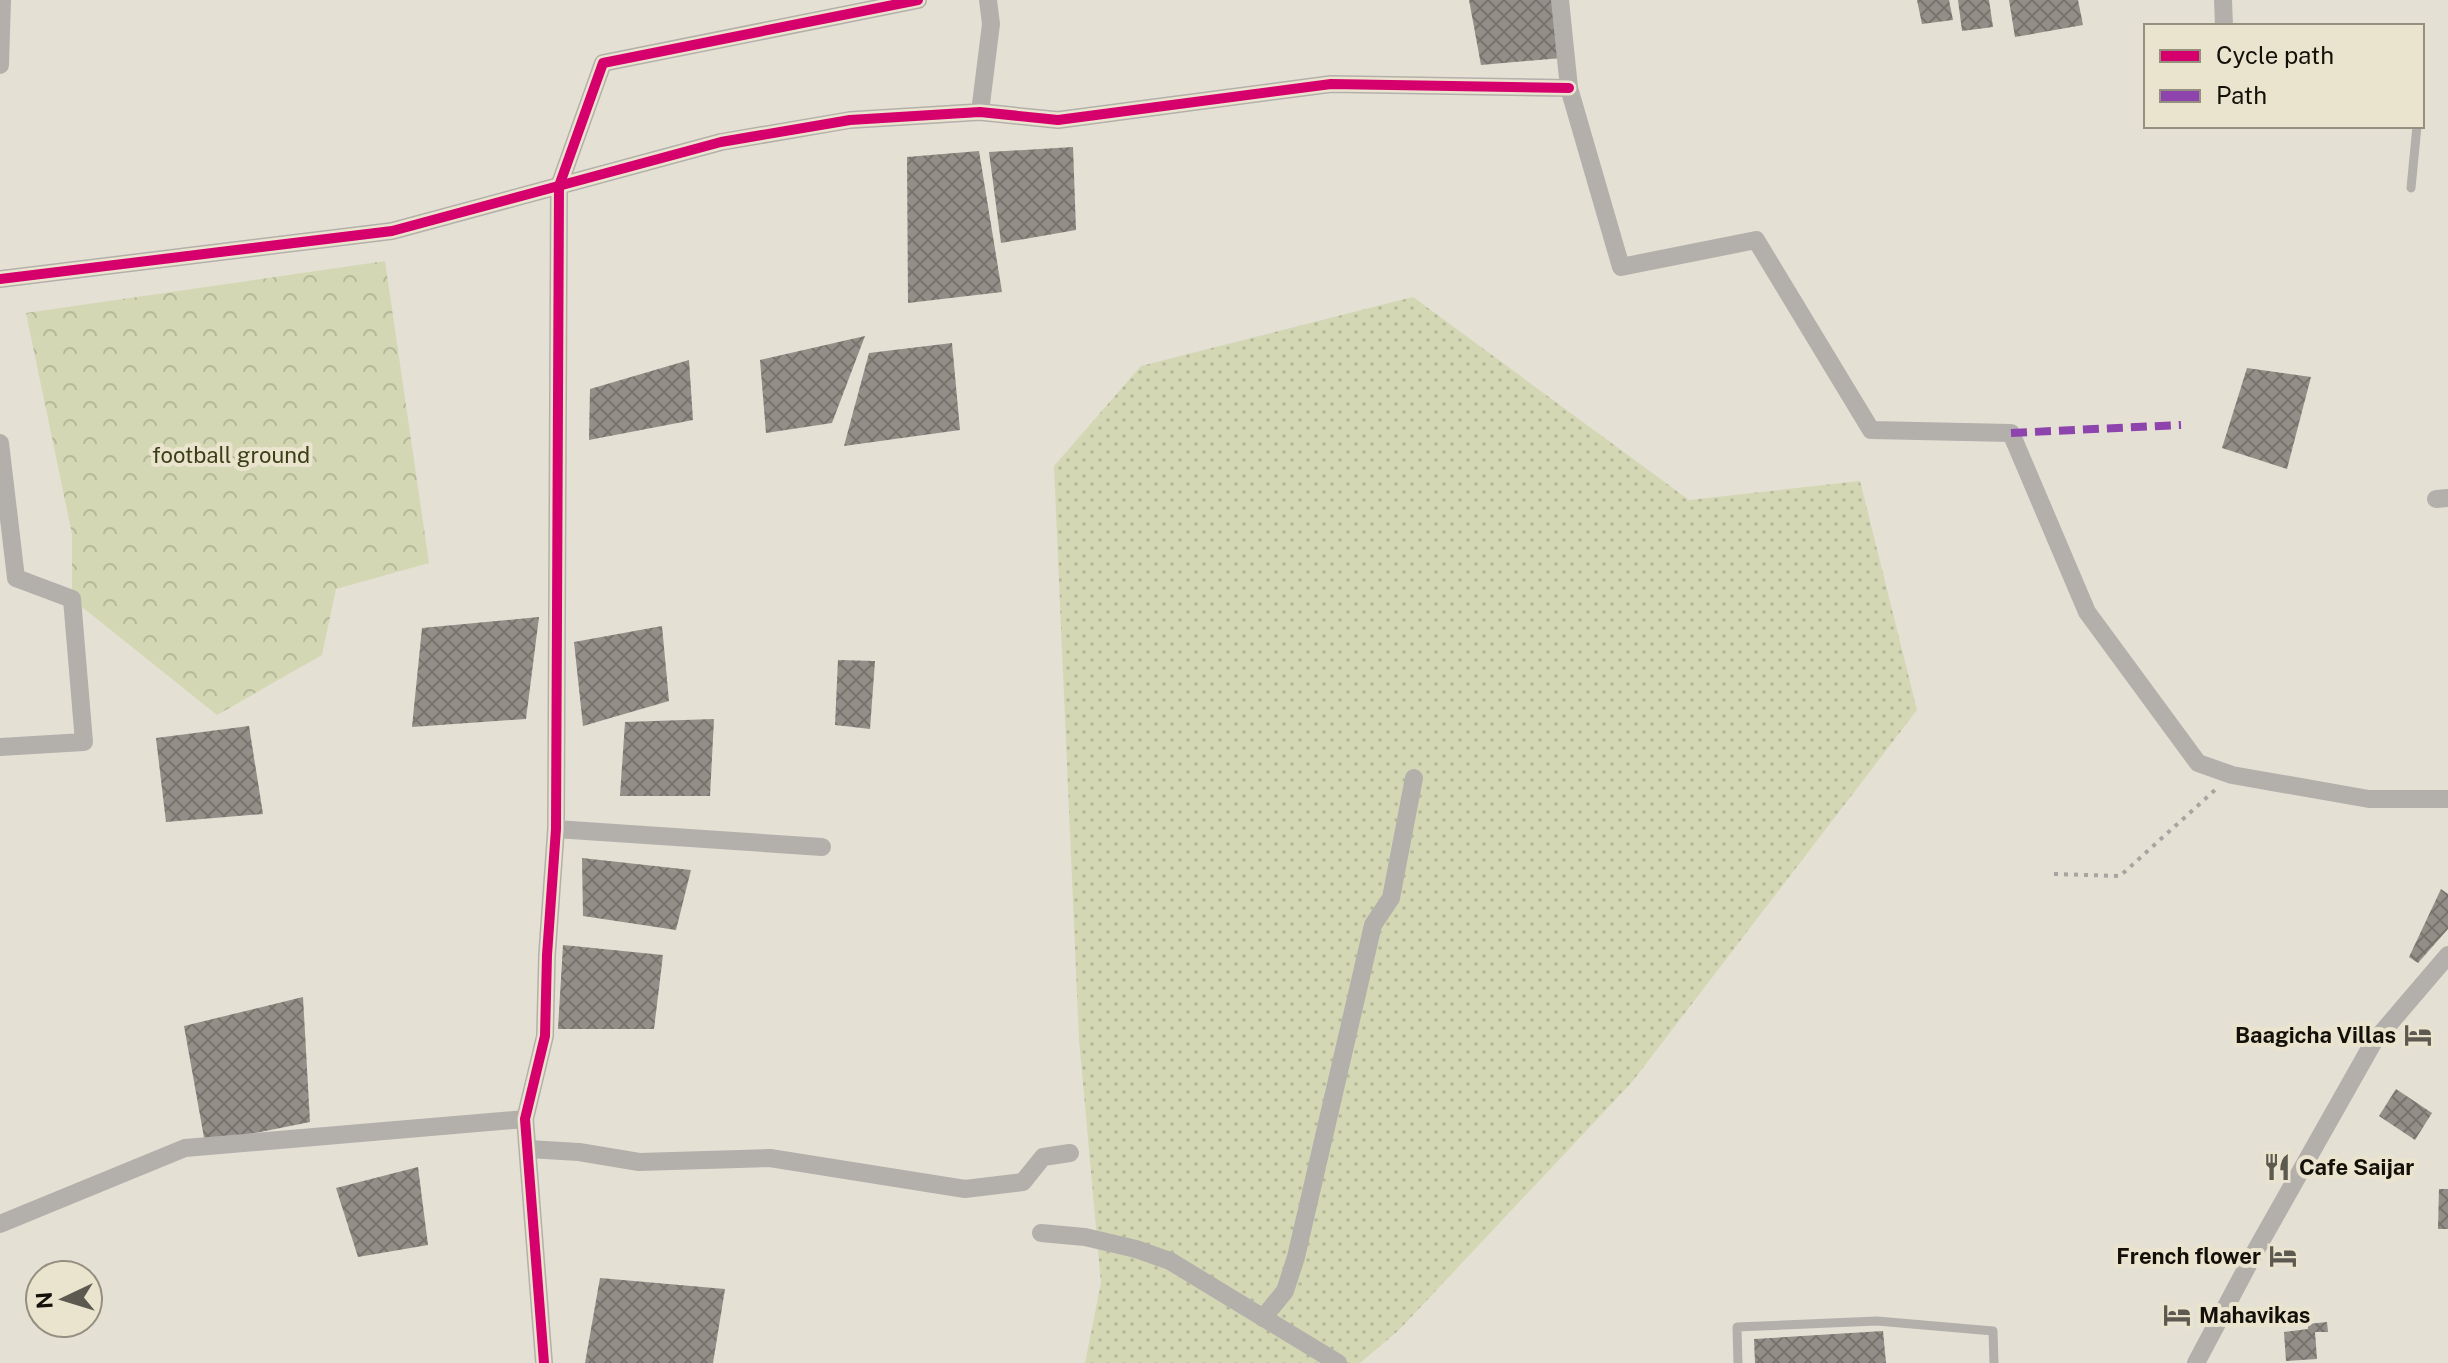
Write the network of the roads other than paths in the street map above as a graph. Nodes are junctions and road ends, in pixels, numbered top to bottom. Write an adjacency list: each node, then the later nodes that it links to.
1 (2, 0): 7 (street)
2 (918, 0): 12 (street)
3 (988, 0): 10 (street)
4 (1560, 0): 9 (street)
5 (2223, 0): 6 (street)
6 (2224, 24)
7 (0, 52): 8 (street)
8 (0, 65)
9 (1569, 88): 10 (street); 18 (street)
10 (980, 112): 12 (street)
11 (2417, 128): 13 (lane)
12 (559, 186): 14 (street); 19 (street)
13 (2411, 188)
14 (0, 279)
15 (0, 443): 16 (street)
16 (0, 747)
17 (1414, 778): 27 (street)
18 (2448, 799)
19 (556, 829): 20 (street); 22 (street)
20 (822, 847)
21 (2448, 955): 32 (street)
22 (525, 1119): 23 (street); 25 (street)
23 (528, 1149): 24 (street); 28 (street)
24 (1070, 1153)
25 (0, 1224)
26 (1041, 1233): 27 (street)
27 (1263, 1318): 29 (street)
28 (544, 1363)
29 (1338, 1363)
30 (1738, 1363): 31 (lane)
31 (1994, 1363)
32 (2196, 1363)

